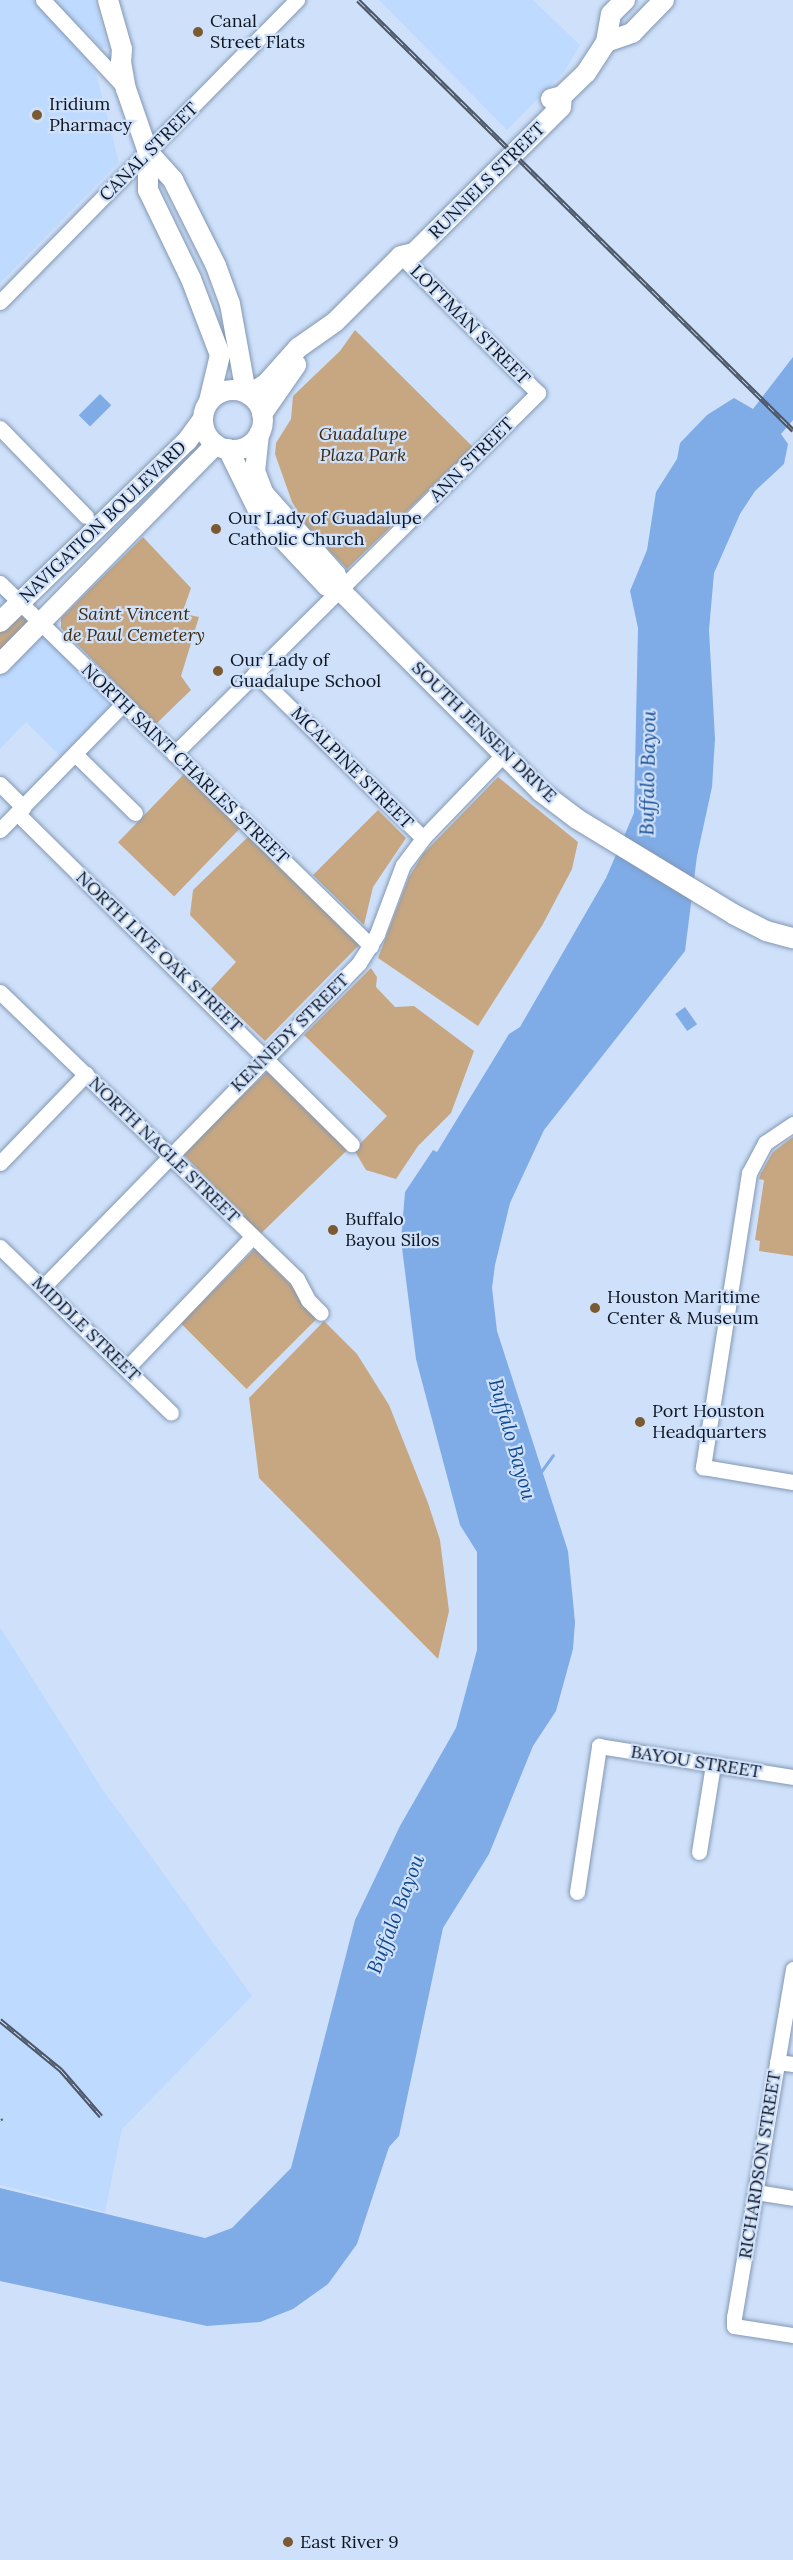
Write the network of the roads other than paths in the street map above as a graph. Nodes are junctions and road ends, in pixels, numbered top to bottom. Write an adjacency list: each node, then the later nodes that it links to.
1 (42, 0): 9 (street)
2 (99, 0): 8 (main road, NAVIGATION BOULEVARD)
3 (108, 0): 8 (main road, NAVIGATION BOULEVARD)
4 (297, 0): 10 (street, CANAL STREET)
5 (625, 0): 7 (main road, RUNNELS STREET)
6 (664, 0): 7 (main road)
7 (606, 42): 11 (main road, RUNNELS STREET)
8 (121, 62): 9 (main road, NAVIGATION BOULEVARD)
9 (126, 89): 10 (main road, NAVIGATION BOULEVARD)
10 (148, 152): 12 (main road, NAVIGATION BOULEVARD); 13 (main road, NAVIGATION BOULEVARD); 14 (street, CANAL STREET)
11 (401, 256): 15 (main road, RUNNELS STREET); 16 (street, LOTTMAN STREET)
12 (216, 266): 13 (main road); 17 (main road, NAVIGATION BOULEVARD)
13 (191, 279): 18 (main road, NAVIGATION BOULEVARD)
14 (0, 303)
15 (324, 330): 17 (main road, RUNNELS STREET); 19 (main road, RUNNELS STREET)
16 (538, 393): 24 (street, ANN STREET)
17 (248, 394): 18 (main road); 19 (main road)
18 (206, 410): 21 (main road); 25 (main road, NAVIGATION BOULEVARD)
19 (260, 424): 21 (main road); 24 (main road, SOUTH JENSEN DRIVE)
20 (0, 428): 22 (street)
21 (222, 447): 24 (main road, SOUTH JENSEN DRIVE); 27 (main road, NAVIGATION BOULEVARD)
22 (86, 516)
23 (0, 583): 25 (street, NORTH SAINT CHARLES STREET)
24 (340, 590): 29 (street, ANN STREET); 33 (main road, SOUTH JENSEN DRIVE)
25 (20, 602): 26 (main road, NAVIGATION BOULEVARD); 27 (street, NORTH SAINT CHARLES STREET)
26 (0, 622)
27 (41, 622): 28 (main road, NAVIGATION BOULEVARD); 30 (street, NORTH SAINT CHARLES STREET)
28 (0, 664)
29 (255, 673): 32 (street, ANN STREET); 38 (street, MCALPINE STREET)
30 (123, 704): 31 (street); 32 (street, NORTH SAINT CHARLES STREET)
31 (75, 754): 35 (street); 36 (street)
32 (174, 754): 40 (street, NORTH SAINT CHARLES STREET)
33 (503, 755): 38 (street, KENNEDY STREET); 39 (main road, SOUTH JENSEN DRIVE)
34 (0, 784): 35 (street, NORTH LIVE OAK STREET)
35 (20, 810): 37 (street); 42 (street, NORTH LIVE OAK STREET)
36 (135, 813)
37 (0, 830)
38 (423, 838): 40 (street, KENNEDY STREET)
39 (793, 938)
40 (371, 946): 42 (street, KENNEDY STREET)
41 (0, 993): 43 (street, NORTH NAGLE STREET)
42 (267, 1057): 45 (street, NORTH LIVE OAK STREET); 46 (street, KENNEDY STREET)
43 (86, 1074): 46 (street, NORTH NAGLE STREET); 47 (street)
44 (793, 1124): 54 (street)
45 (352, 1144)
46 (168, 1155): 48 (street, NORTH NAGLE STREET); 50 (street, KENNEDY STREET)
47 (0, 1163)
48 (253, 1236): 51 (street, NORTH NAGLE STREET); 52 (street)
49 (3, 1256): 50 (street, MIDDLE STREET)
50 (43, 1287): 52 (street, MIDDLE STREET)
51 (321, 1313)
52 (127, 1368): 53 (street, MIDDLE STREET)
53 (171, 1413)
54 (793, 1482)
55 (713, 1765): 56 (street, BAYOU STREET); 57 (street); 58 (street, BAYOU STREET)
56 (793, 1777)
57 (699, 1852)
58 (577, 1892)
59 (793, 1969): 60 (street, RICHARDSON STREET)
60 (777, 2062): 61 (street); 62 (street, RICHARDSON STREET)
61 (793, 2064)
62 (756, 2192): 63 (street); 64 (street, RICHARDSON STREET)
63 (793, 2198)
64 (793, 2335)

